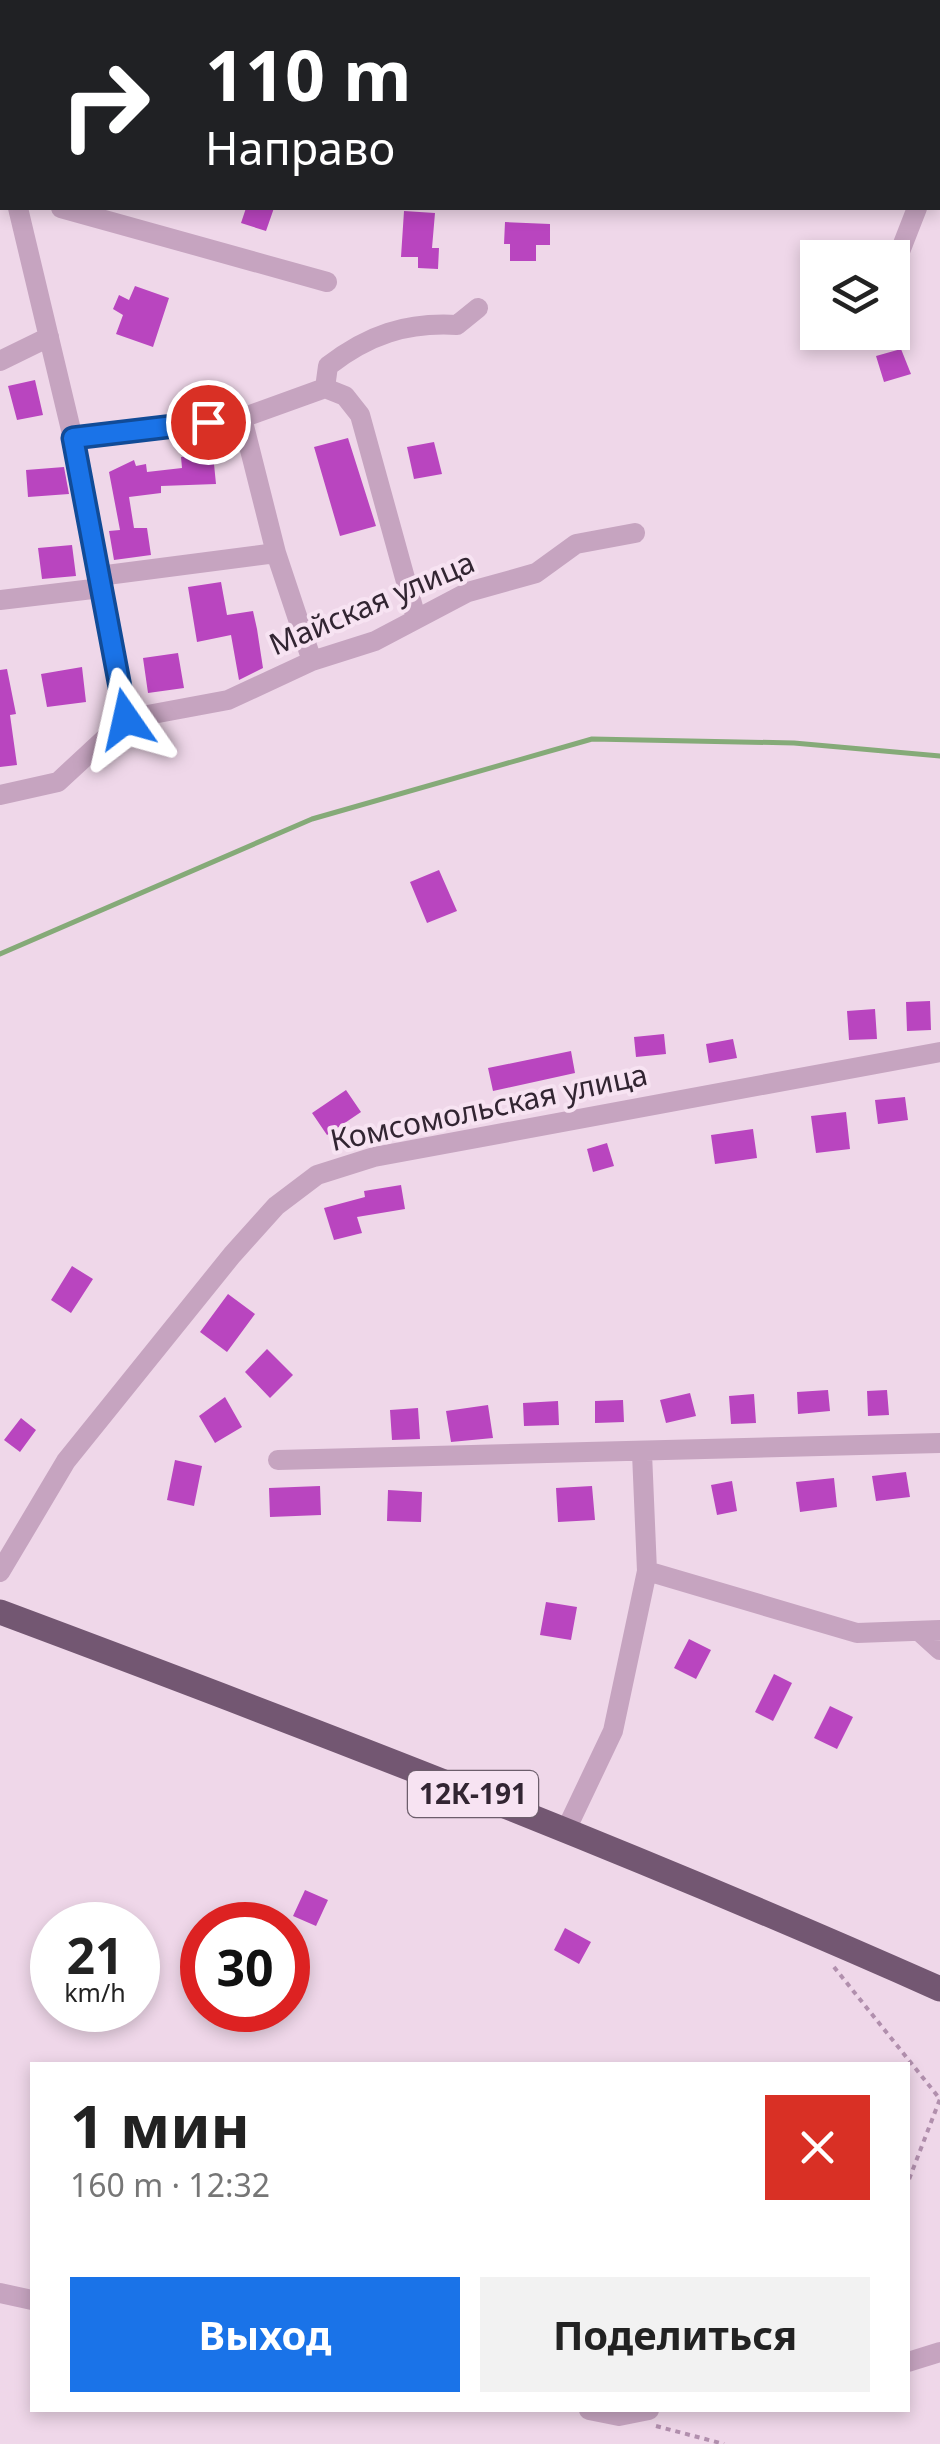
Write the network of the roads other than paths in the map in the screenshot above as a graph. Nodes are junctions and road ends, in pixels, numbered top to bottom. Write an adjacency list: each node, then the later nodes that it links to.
1 (18, 210): 7 (street)
2 (68, 210): 5 (street)
3 (916, 210): 4 (street)
4 (904, 240)
5 (327, 282)
6 (478, 308): 9 (street)
7 (49, 336): 8 (street); 11 (street)
8 (0, 361)
9 (325, 388): 10 (street); 16 (street)
10 (242, 418): 11 (street); 13 (street)
11 (73, 438): 14 (street)
12 (634, 533): 16 (street, Майская улица)
13 (276, 553): 14 (street); 17 (street)
14 (100, 582): 15 (street); 18 (street)
15 (0, 600)
16 (416, 618): 17 (street, Майская улица)
17 (312, 661): 18 (street, Майская улица)
18 (126, 719): 19 (street)
19 (0, 796)
20 (940, 1052): 25 (street, Комсомольская улица)
21 (940, 1442): 22 (street)
22 (642, 1453): 23 (street); 24 (street)
23 (278, 1460)
24 (646, 1571): 27 (street); 29 (street)
25 (0, 1572)
26 (0, 1612): 29 (main road, 12К-191)
27 (930, 1630): 28 (street)
28 (940, 1650)
29 (566, 1832): 30 (main road, 12К-191)
30 (940, 1990)
31 (0, 2293): 32 (street)
32 (30, 2300)
33 (940, 2352): 34 (street)
34 (910, 2361)
35 (599, 2412): 36 (street)
36 (651, 2418)

